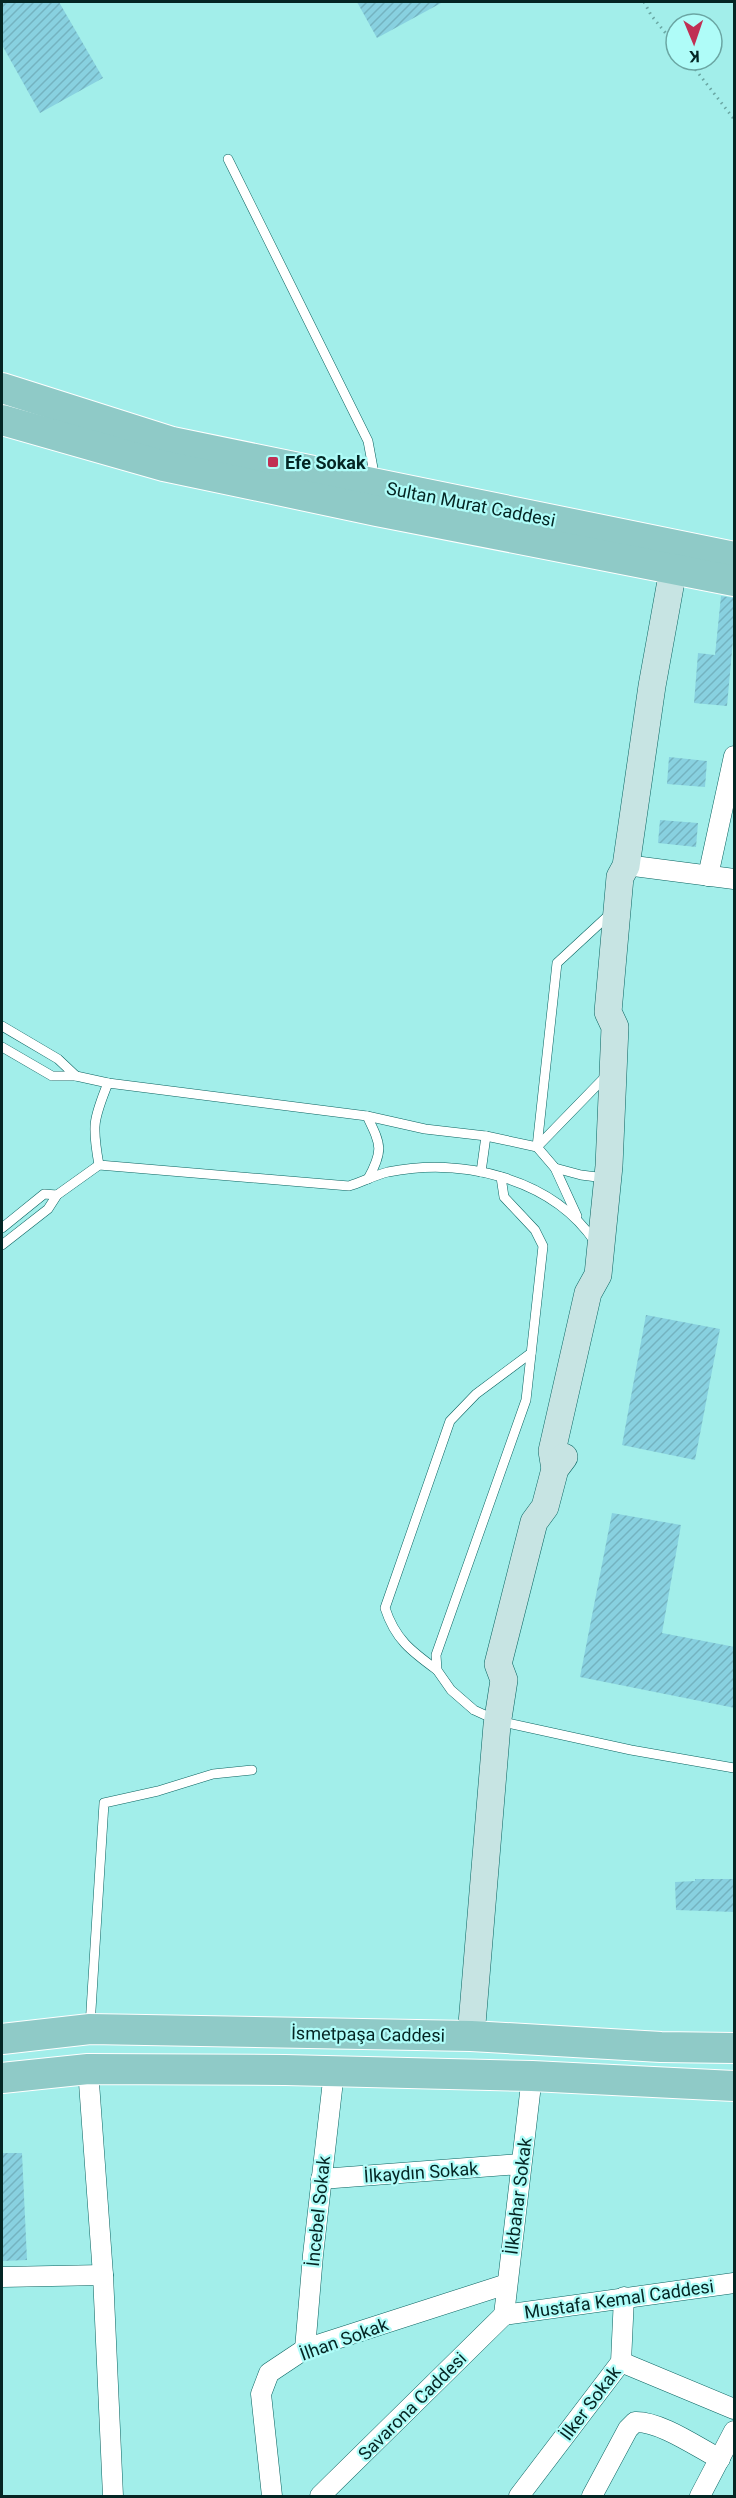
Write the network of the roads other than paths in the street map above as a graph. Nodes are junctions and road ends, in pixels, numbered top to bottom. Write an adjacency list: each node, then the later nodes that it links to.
1 (228, 159): 4 (lane)
2 (2, 388): 4 (main road, Sultan Murat Caddesi)
3 (2, 420): 4 (main road)
4 (374, 497): 5 (main road, Sultan Murat Caddesi)
5 (675, 557): 6 (main road, Sultan Murat Caddesi); 7 (main road, Sultan Murat Caddesi); 9 (main road)
6 (735, 557)
7 (735, 581)
8 (735, 756): 10 (street)
9 (626, 866): 10 (street); 12 (main road); 14 (main road)
10 (708, 876): 11 (street)
11 (735, 879)
12 (616, 908): 14 (main road); 21 (lane)
13 (2, 1026): 17 (lane)
14 (615, 1027): 16 (main road)
15 (2, 1047): 17 (lane)
16 (613, 1069): 21 (lane); 27 (main road)
17 (76, 1076): 18 (lane)
18 (108, 1083): 19 (lane); 22 (lane)
19 (367, 1116): 20 (lane); 26 (lane)
20 (486, 1136): 21 (lane); 24 (lane)
21 (537, 1147): 23 (lane)
22 (99, 1165): 26 (lane); 28 (lane)
23 (555, 1168): 27 (lane); 29 (lane)
24 (481, 1172): 25 (lane); 26 (lane)
25 (501, 1177): 29 (lane); 33 (lane)
26 (368, 1179)
27 (607, 1179): 32 (main road)
28 (57, 1195): 30 (lane); 31 (lane)
29 (584, 1225): 32 (lane)
30 (2, 1228)
31 (2, 1245)
32 (599, 1262): 35 (main road)
33 (531, 1353): 34 (lane); 34 (lane)
34 (437, 1670): 35 (lane)
35 (498, 1721): 36 (lane); 39 (main road)
36 (735, 1768)
37 (252, 1770): 38 (lane)
38 (90, 2029): 39 (main road, İsmetpaşa Caddesi); 40 (main road, İsmetpaşa Caddesi); 42 (main road)
39 (471, 2036): 41 (main road, İsmetpaşa Caddesi); 44 (main road)
40 (2, 2038)
41 (735, 2048)
42 (88, 2069): 43 (main road, İsmetpaşa Caddesi); 46 (main road, İsmetpaşa Caddesi); 50 (street)
43 (334, 2072): 44 (main road, İsmetpaşa Caddesi); 49 (street, İncebel Sokak)
44 (467, 2075): 45 (main road, İsmetpaşa Caddesi)
45 (532, 2076): 47 (main road, İsmetpaşa Caddesi); 48 (street, İlkbahar Sokak)
46 (2, 2078)
47 (735, 2086)
48 (521, 2164): 49 (street, İlkaydın Sokak); 53 (street, İlkbahar Sokak)
49 (321, 2180): 56 (street, İncebel Sokak)
50 (103, 2276): 51 (street); 62 (street)
51 (2, 2277)
52 (735, 2283): 54 (street, Mustafa Kemal Caddesi)
53 (507, 2284): 55 (street, İlkbahar Sokak); 56 (street, İlhan Sokak)
54 (624, 2297): 55 (street, Mustafa Kemal Caddesi); 57 (street, İlker Sokak)
55 (504, 2315): 61 (street, Savarona Caddesi)
56 (305, 2349): 63 (street, İlhan Sokak)
57 (621, 2362): 58 (street); 64 (street, İlker Sokak)
58 (735, 2409)
59 (735, 2431): 60 (street)
60 (720, 2459): 65 (street); 66 (street)
61 (332, 2492)
62 (113, 2496)
63 (272, 2496)
64 (519, 2496)
65 (592, 2496)
66 (700, 2496)

